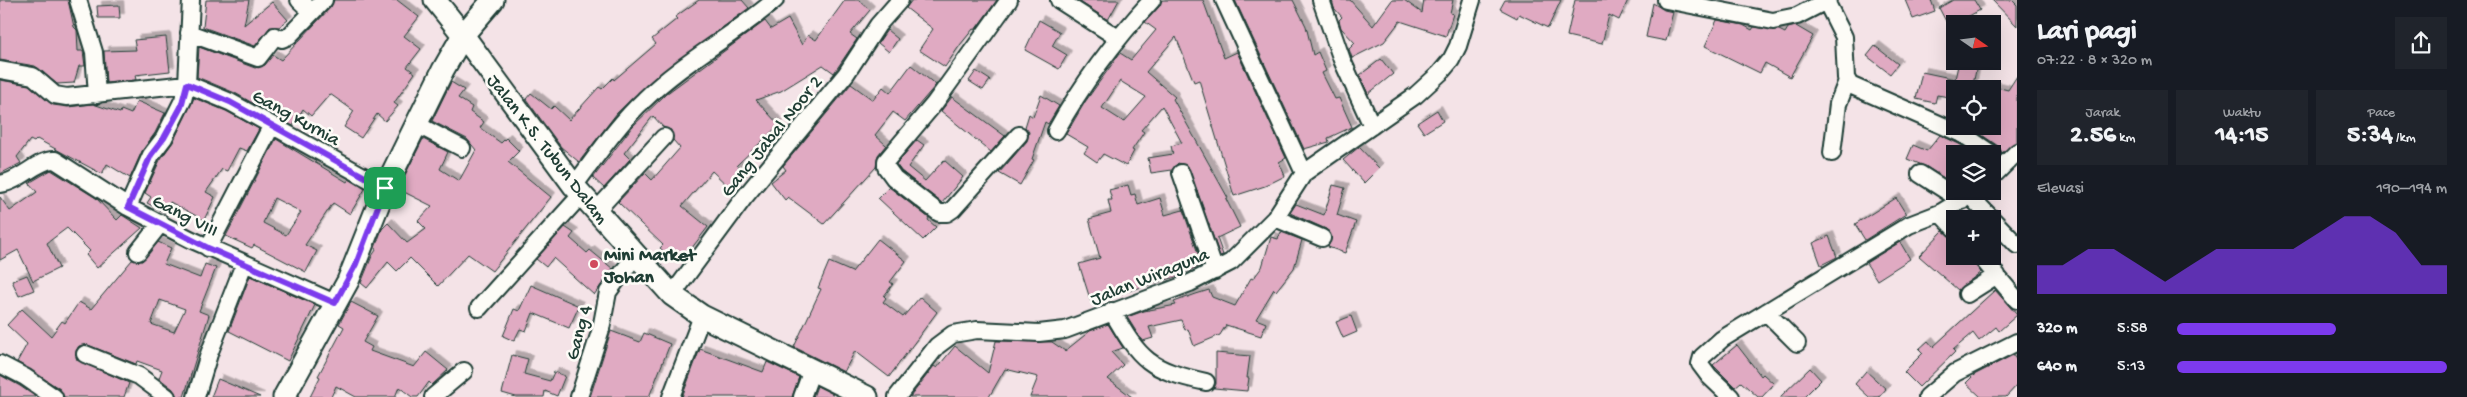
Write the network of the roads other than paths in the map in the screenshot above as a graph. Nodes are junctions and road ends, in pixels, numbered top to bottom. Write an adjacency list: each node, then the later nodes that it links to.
1 (78, 0): 24 (street)
2 (191, 0): 18 (street)
3 (300, 0): 17 (street)
4 (324, 0): 17 (street)
5 (435, 0): 19 (street, Jalan K.S. Tubun Dalam)
6 (492, 0): 19 (street)
7 (775, 0): 44 (street)
8 (900, 0): 65 (street, Gang Jabal Noor 2)
9 (1009, 0): 29 (street)
10 (1060, 0): 20 (street)
11 (1152, 0): 20 (street)
12 (1224, 0): 39 (street)
13 (1321, 0): 27 (street)
14 (1472, 0): 27 (street, Jalan Wiraguna)
15 (1666, 0): 16 (street)
16 (1827, 0): 22 (street)
17 (312, 12): 18 (street)
18 (189, 33): 23 (street)
19 (463, 35): 25 (street); 44 (street, Jalan K.S. Tubun Dalam)
20 (1118, 38): 28 (street)
21 (0, 70): 24 (street)
22 (1847, 81): 31 (street); 34 (street)
23 (187, 84): 24 (street); 26 (street, Gang Kurnia); 47 (street)
24 (97, 95)
25 (416, 124): 32 (street); 43 (street)
26 (272, 125): 43 (street, Gang Kurnia); 57 (street)
27 (1372, 126): 39 (street, Jalan Wiraguna)
28 (1056, 131)
29 (1020, 135)
30 (664, 137): 49 (street)
31 (1979, 145)
32 (462, 148)
33 (2017, 152): 36 (street)
34 (1832, 153)
35 (2001, 161): 36 (street)
36 (2006, 165): 37 (street)
37 (2001, 169)
38 (1181, 173): 62 (street)
39 (1304, 173): 51 (street, Jalan Wiraguna)
40 (1920, 174): 42 (street)
41 (0, 184): 47 (street, Gang VIII)
42 (1946, 185)
43 (385, 188): 67 (street)
44 (578, 191): 49 (street, Jalan K.S. Tubun Dalam); 68 (street)
45 (1963, 200): 50 (street)
46 (1974, 200): 48 (street)
47 (128, 207): 53 (street, Gang VIII)
48 (1983, 210)
49 (596, 211): 59 (street, Jalan K.S. Tubun Dalam)
50 (1940, 213): 52 (street); 70 (street)
51 (1275, 218): 55 (street); 62 (street, Jalan Wiraguna)
52 (1946, 219)
53 (161, 223): 57 (street, Gang VIII); 58 (street)
54 (2001, 228): 56 (street)
55 (1322, 238)
56 (2017, 245)
57 (208, 248): 60 (street, Gang VIII)
58 (138, 252)
59 (635, 256): 65 (street, Jalan K.S. Tubun Dalam); 84 (street, Gang 4)
60 (244, 264): 67 (street, Gang VIII); 81 (street)
61 (1988, 265): 63 (street)
62 (1215, 271): 69 (street, Jalan Wiraguna)
63 (1997, 275): 64 (street); 66 (street)
64 (1967, 294)
65 (672, 295): 71 (street, Jalan K.S. Tubun Dalam)
66 (2017, 300)
67 (335, 303): 82 (street)
68 (479, 308)
69 (1112, 311): 78 (street); 88 (street, Jalan Wiraguna)
70 (1766, 312): 73 (street); 89 (street)
71 (702, 316): 76 (street, Jalan K.S. Tubun Dalam); 85 (street)
72 (2017, 342): 90 (street)
73 (1797, 344)
74 (85, 354): 80 (street)
75 (0, 364): 79 (street)
76 (812, 370): 86 (street); 87 (street, Jalan K.S. Tubun Dalam)
77 (464, 371): 83 (street)
78 (1206, 382)
79 (54, 397)
80 (167, 397)
81 (196, 397)
82 (284, 397)
83 (433, 397)
84 (578, 397)
85 (671, 397)
86 (802, 397)
87 (867, 397)
88 (897, 397)
89 (1731, 397)
90 (1927, 397)

